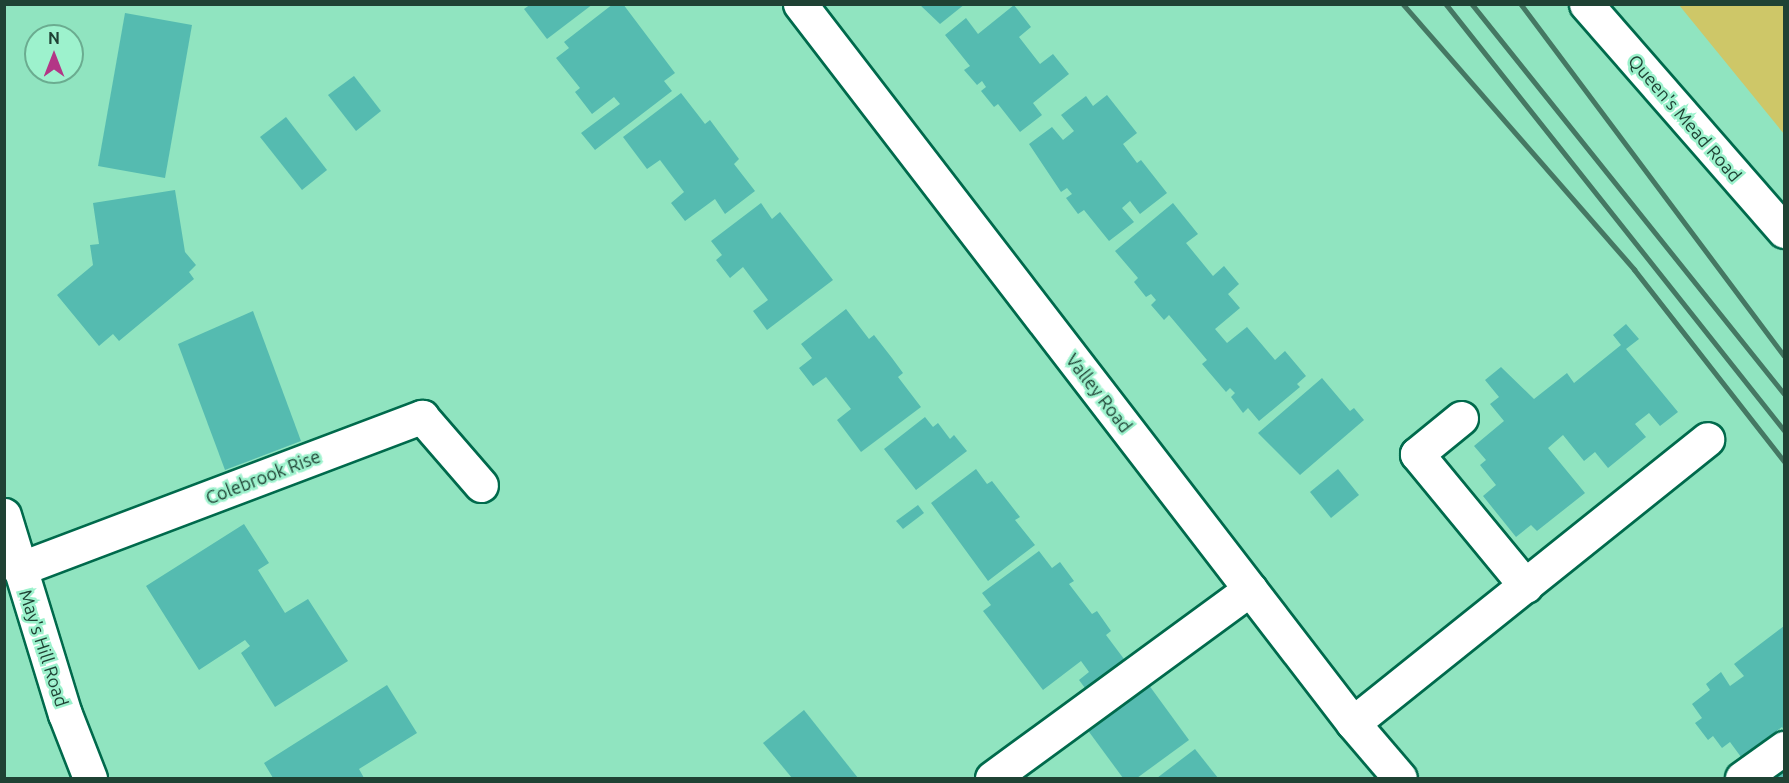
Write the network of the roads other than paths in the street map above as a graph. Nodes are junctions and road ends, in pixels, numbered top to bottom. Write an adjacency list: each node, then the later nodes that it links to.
1 (800, 4): 10 (street, Valley Road)
2 (1586, 4): 3 (street, Queen's Mead Road)
3 (1785, 231)
4 (1461, 418): 9 (street)
5 (1707, 439): 9 (street)
6 (481, 485): 8 (street, Colebrook Rise)
7 (4, 514): 8 (street, May's Hill Road)
8 (18, 569): 13 (street, May's Hill Road)
9 (1526, 586): 11 (street)
10 (1250, 589): 11 (street, Valley Road); 14 (street)
11 (1353, 723): 15 (street, Valley Road)
12 (1785, 748): 16 (street)
13 (90, 778)
14 (992, 778)
15 (1400, 778)
16 (1742, 778)

